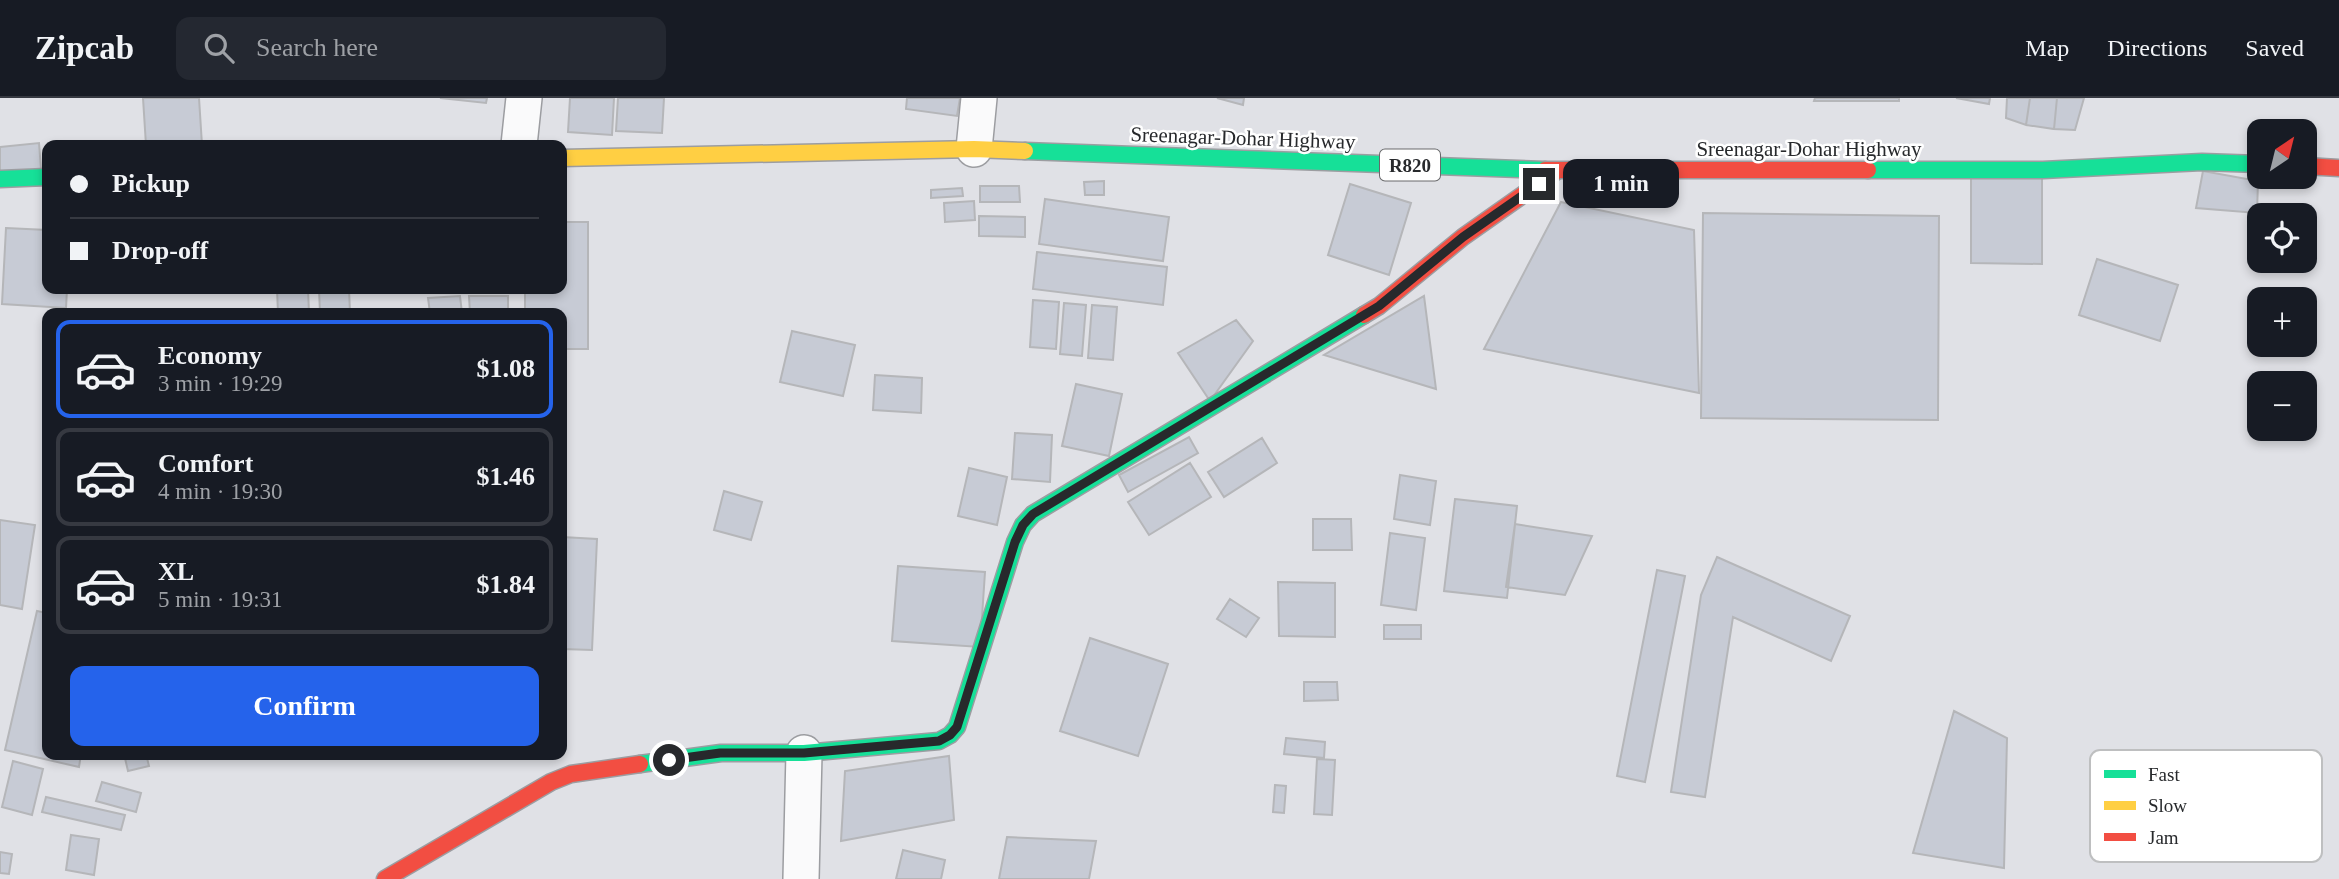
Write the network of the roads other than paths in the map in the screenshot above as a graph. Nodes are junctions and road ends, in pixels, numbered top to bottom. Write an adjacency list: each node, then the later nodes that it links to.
1 (524, 98): 3 (street)
2 (979, 98): 4 (street)
3 (520, 140)
4 (974, 149): 5 (main road, Sreenagar-Dohar Highway / R820); 9 (main road, Sreenagar-Dohar Highway / R820)
5 (567, 158)
6 (2247, 164): 9 (main road, Sreenagar-Dohar Highway / R820)
7 (2317, 167): 8 (main road)
8 (2339, 168)
9 (1558, 170): 12 (main road)
10 (42, 177): 11 (main road)
11 (0, 179)
12 (804, 753): 13 (main road); 14 (street)
13 (385, 879)
14 (801, 879)

